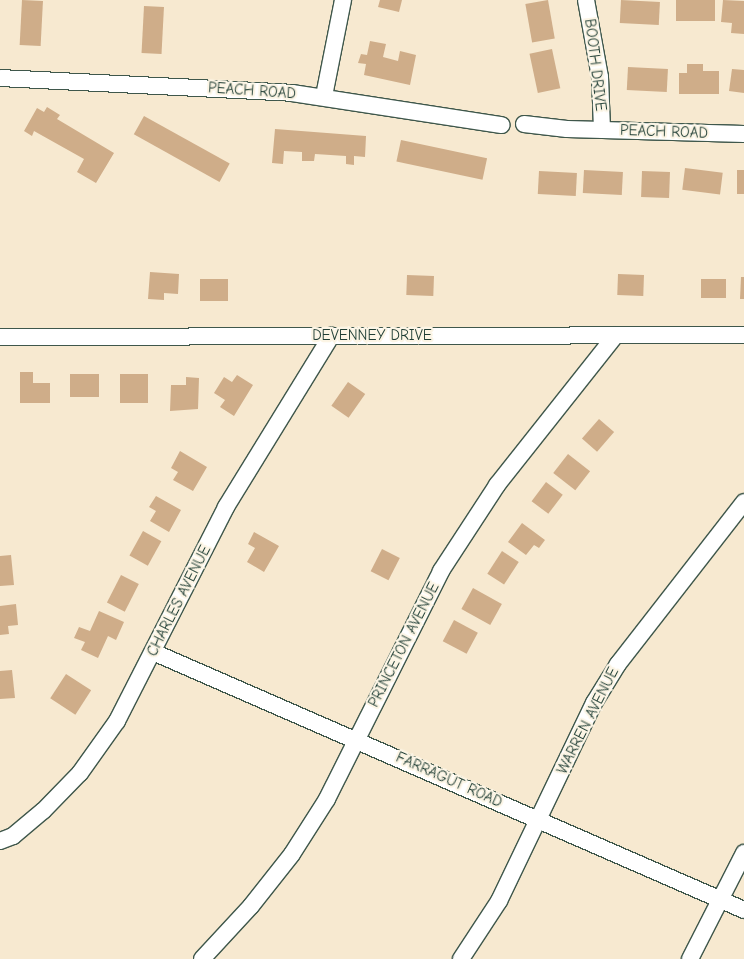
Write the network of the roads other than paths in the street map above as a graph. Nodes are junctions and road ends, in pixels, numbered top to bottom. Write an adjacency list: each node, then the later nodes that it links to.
1 (343, 0): 4 (street)
2 (586, 0): 7 (street, BOOTH DRIVE)
3 (0, 78): 4 (street, PEACH ROAD)
4 (324, 96): 6 (street, PEACH ROAD)
5 (524, 124): 7 (street, PEACH ROAD)
6 (502, 125)
7 (602, 130): 8 (street, PEACH ROAD)
8 (744, 134)
9 (744, 334): 11 (street, DEVENNEY DRIVE)
10 (331, 336): 11 (street, DEVENNEY DRIVE); 12 (street, DEVENNEY DRIVE); 14 (street, CHARLES AVENUE)
11 (616, 336): 15 (street, PRINCETON AVENUE)
12 (0, 337)
13 (744, 502): 16 (street, WARREN AVENUE)
14 (153, 652): 15 (street, FARRAGUT ROAD); 17 (street, CHARLES AVENUE)
15 (358, 740): 16 (street, FARRAGUT ROAD); 21 (street, PRINCETON AVENUE)
16 (539, 819): 19 (street, FARRAGUT ROAD); 22 (street, WARREN AVENUE)
17 (0, 841)
18 (744, 853): 19 (street)
19 (720, 899): 20 (street, FARRAGUT ROAD); 23 (street)
20 (744, 910)
21 (202, 959)
22 (461, 959)
23 (690, 959)

